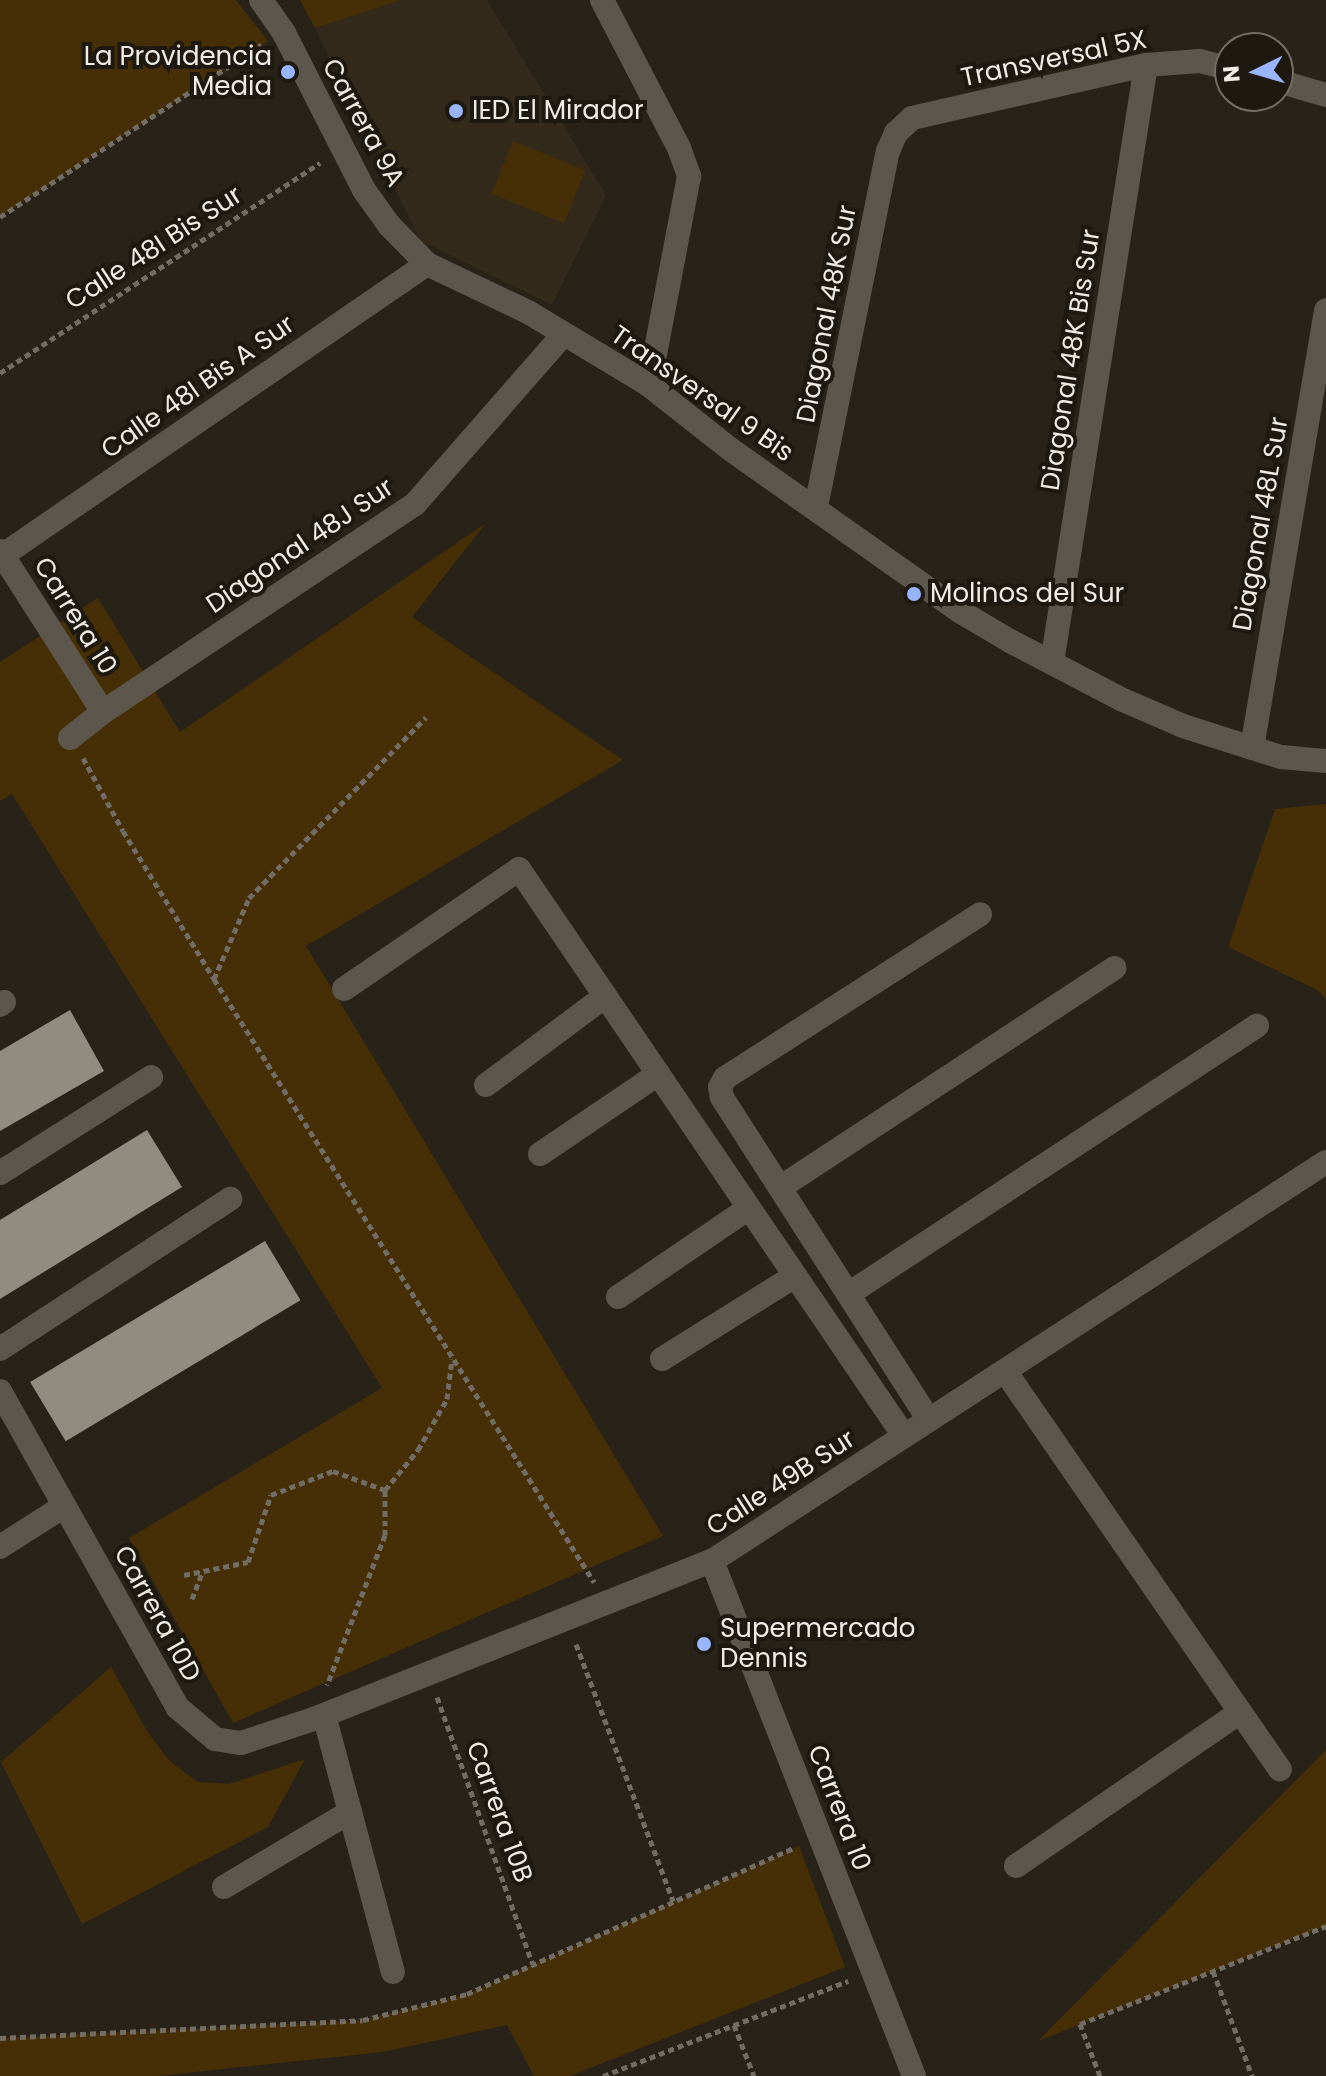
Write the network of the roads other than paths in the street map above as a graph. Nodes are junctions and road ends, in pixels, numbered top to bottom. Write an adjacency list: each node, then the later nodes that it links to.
1 (261, 0): 8 (street, Carrera 9A)
2 (602, 0): 11 (street)
3 (1146, 65): 4 (street, Transversal 5X); 7 (street, Transversal 5X); 14 (street, Diagonal 48K Bis Sur)
4 (1214, 65)
5 (1294, 86): 6 (street)
6 (1326, 95)
7 (896, 133): 12 (street, Diagonal 48K Sur)
8 (427, 264): 10 (street, Transversal 9 Bis); 13 (street, Calle 48I Bis A Sur)
9 (1326, 310): 17 (street, Diagonal 48L Sur)
10 (564, 334): 11 (street, Transversal 9 Bis); 15 (street, Diagonal 48J Sur)
11 (649, 385): 12 (street, Transversal 9 Bis)
12 (816, 507): 14 (street, Transversal 9 Bis)
13 (1, 554): 15 (street, Carrera 10)
14 (1052, 663): 17 (street, Transversal 9 Bis)
15 (103, 712): 16 (street, Diagonal 48J Sur)
16 (70, 738)
17 (1252, 748): 18 (street, Transversal 9 Bis)
18 (1326, 761)
19 (980, 914): 30 (street)
20 (1115, 968): 30 (street)
21 (344, 989): 22 (street)
22 (604, 997): 24 (street); 26 (street)
23 (1257, 1026): 34 (street)
24 (658, 1074): 27 (street); 32 (street)
25 (151, 1077): 29 (street)
26 (486, 1085)
27 (540, 1154)
28 (1326, 1162): 38 (street, Calle 49B Sur)
29 (0, 1173)
30 (781, 1187): 34 (street)
31 (230, 1199): 36 (street)
32 (749, 1208): 33 (street); 35 (street)
33 (795, 1276): 37 (street); 41 (street)
34 (850, 1293): 40 (street)
35 (618, 1297)
36 (0, 1349)
37 (662, 1359)
38 (1005, 1371): 40 (street, Calle 49B Sur); 45 (street)
39 (0, 1391): 42 (street, Carrera 10D)
40 (929, 1420): 41 (street, Calle 49B Sur)
41 (904, 1436): 44 (street, Calle 49B Sur)
42 (64, 1506): 43 (street); 47 (street, Carrera 10D)
43 (0, 1547)
44 (712, 1561): 46 (street, Calle 49B Sur); 53 (street, Carrera 10)
45 (1239, 1713): 48 (street); 50 (street)
46 (319, 1717): 47 (street, Calle 49B Sur); 49 (street)
47 (215, 1739)
48 (1280, 1769)
49 (350, 1812): 51 (street); 52 (street)
50 (1016, 1866)
51 (224, 1887)
52 (393, 1972)
53 (914, 2076)

